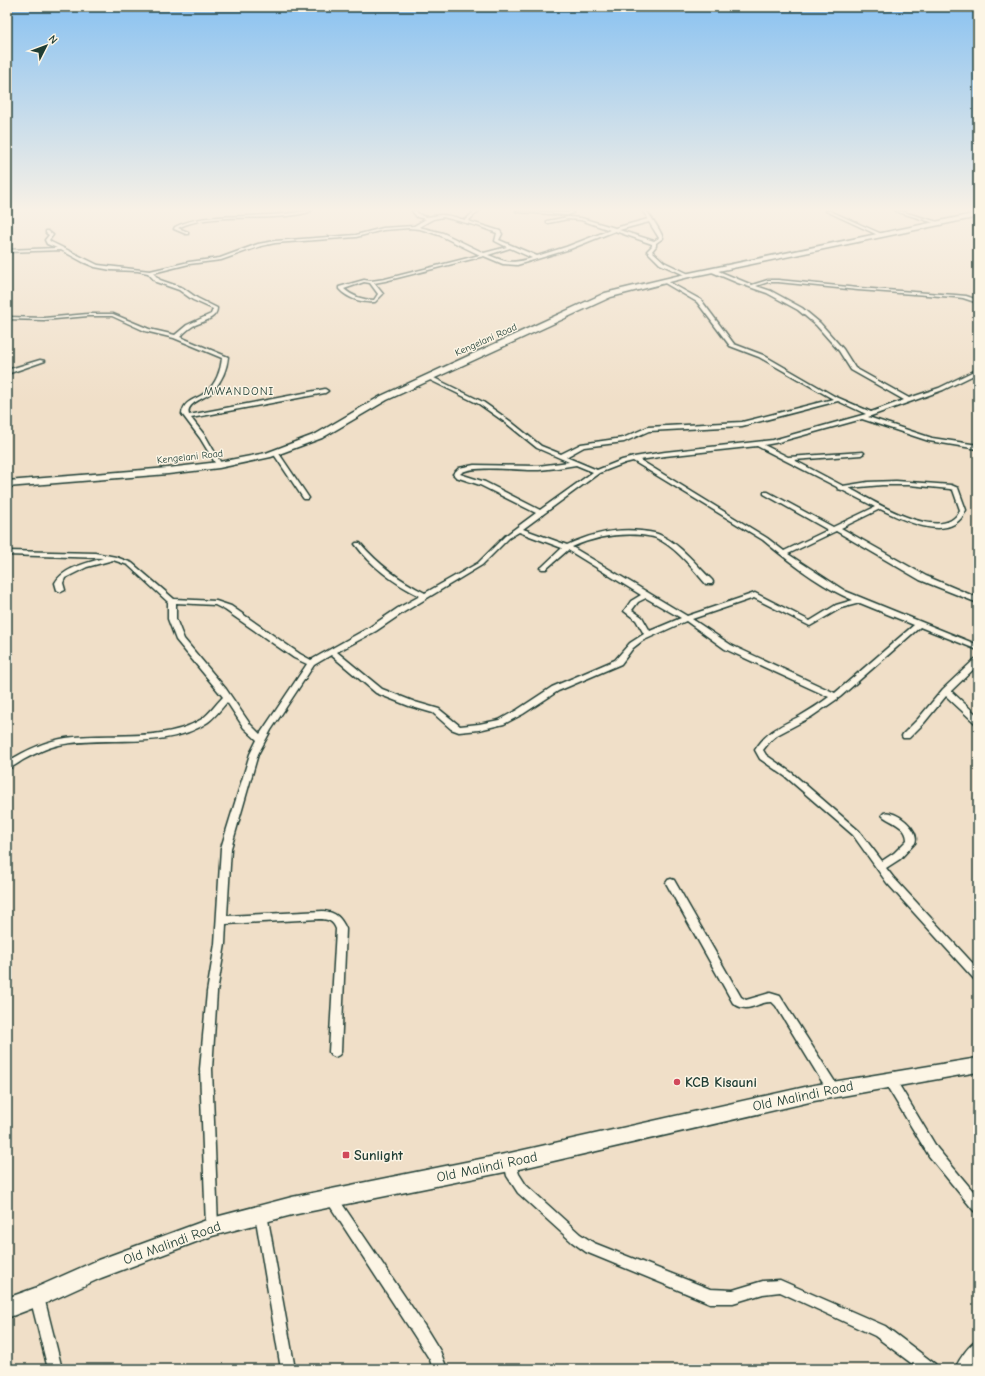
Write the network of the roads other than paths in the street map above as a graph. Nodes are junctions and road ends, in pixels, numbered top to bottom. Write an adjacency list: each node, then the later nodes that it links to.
1 (153, 275): 11 (street)
2 (399, 275): 7 (street)
3 (693, 275): 5 (main road, Kengelani Road)
4 (725, 275): 8 (street)
5 (689, 276): 6 (main road, Kengelani Road)
6 (666, 281): 15 (main road, Kengelani Road); 17 (street)
7 (371, 282): 7 (street)
8 (752, 286): 9 (street); 18 (street)
9 (978, 302)
10 (7, 318): 11 (street)
11 (176, 337): 20 (street)
12 (42, 361): 14 (street)
13 (978, 371): 18 (street)
14 (7, 372)
15 (430, 378): 24 (main road, Kengelani Road); 26 (street)
16 (325, 391): 20 (street)
17 (837, 400): 19 (street); 26 (street)
18 (910, 401): 19 (street)
19 (872, 414): 21 (street)
20 (188, 417): 30 (street)
21 (862, 418): 22 (street); 23 (street)
22 (760, 445): 27 (street); 28 (street)
23 (978, 447)
24 (276, 453): 30 (main road, Kengelani Road); 35 (street)
25 (861, 453): 27 (street)
26 (563, 456): 29 (street)
27 (788, 459): 33 (street)
28 (634, 460): 31 (street); 43 (street)
29 (578, 463): 31 (street); 37 (street)
30 (219, 465): 32 (main road, Kengelani Road)
31 (597, 472): 37 (street)
32 (7, 484)
33 (840, 488): 36 (street); 36 (street)
34 (766, 493): 39 (street)
35 (306, 498)
36 (880, 507): 39 (street)
37 (541, 514): 38 (street)
38 (518, 529): 41 (street); 48 (street)
39 (834, 529): 43 (street); 52 (street)
40 (358, 544): 48 (street)
41 (567, 547): 45 (street); 46 (street); 49 (street)
42 (7, 553): 44 (street)
43 (783, 554): 50 (street)
44 (114, 558): 47 (street); 51 (street)
45 (544, 568)
46 (709, 582)
47 (61, 590)
48 (425, 596): 57 (street)
49 (646, 596): 53 (street); 55 (street)
50 (859, 600): 53 (street); 54 (street)
51 (172, 601): 59 (street); 62 (street)
52 (978, 601)
53 (685, 618): 55 (street); 61 (street)
54 (919, 624): 56 (street); 61 (street)
55 (648, 635): 57 (street)
56 (978, 647)
57 (332, 652): 59 (street)
58 (978, 661): 60 (street)
59 (311, 663): 65 (street)
60 (946, 691): 63 (street); 64 (street)
61 (834, 696): 68 (street)
62 (227, 697): 65 (street); 66 (street)
63 (978, 721)
64 (906, 736)
65 (261, 739): 70 (street)
66 (7, 766)
67 (887, 815): 68 (street)
68 (880, 866): 71 (street)
69 (671, 883): 75 (street)
70 (222, 920): 72 (street); 80 (street)
71 (978, 976)
72 (336, 1052)
73 (978, 1065): 74 (main road, Old Malindi Road)
74 (889, 1079): 75 (main road, Old Malindi Road); 78 (street)
75 (833, 1089): 76 (main road, Old Malindi Road)
76 (510, 1162): 77 (main road, Old Malindi Road); 87 (street)
77 (332, 1199): 79 (main road, Old Malindi Road); 86 (street)
78 (976, 1202)
79 (261, 1214): 80 (main road, Old Malindi Road); 85 (street)
80 (212, 1227): 81 (main road, Old Malindi Road)
81 (36, 1297): 82 (main road, Old Malindi Road); 84 (street)
82 (7, 1308)
83 (978, 1347): 88 (street)
84 (55, 1369)
85 (288, 1369)
86 (440, 1369)
87 (930, 1369)
88 (962, 1369)

